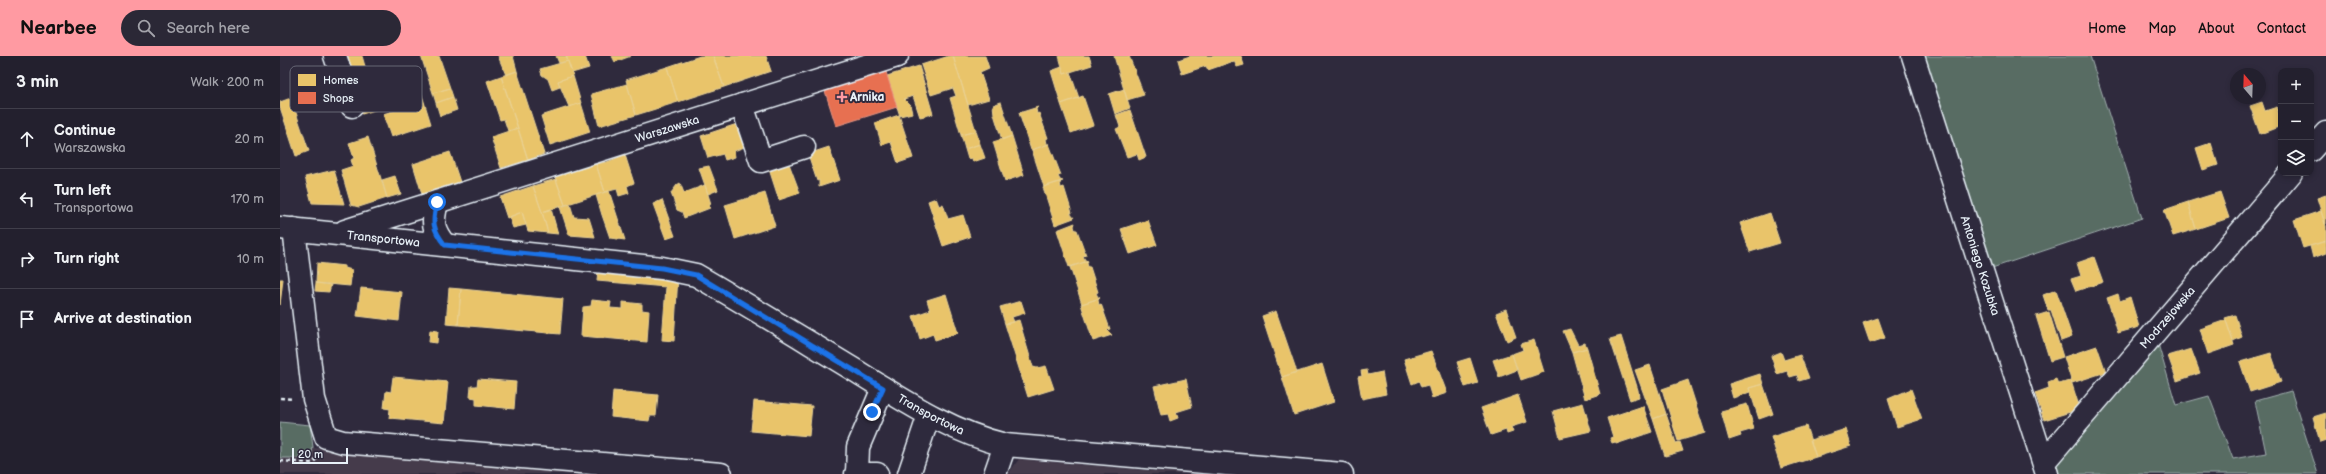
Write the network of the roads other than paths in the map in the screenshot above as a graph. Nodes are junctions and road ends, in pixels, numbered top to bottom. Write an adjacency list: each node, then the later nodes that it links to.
1 (335, 56): 4 (street)
2 (897, 56): 5 (street, Warszawska)
3 (1914, 56): 17 (street, Antoniego Kozubka)
4 (338, 66)
5 (742, 105): 7 (street); 10 (street, Warszawska)
6 (2326, 133): 8 (street)
7 (804, 147)
8 (2314, 147)
9 (2288, 176): 17 (street, Modrzejowska)
10 (437, 202): 12 (street, Warszawska); 13 (street)
11 (287, 228): 12 (street, Warszawska); 18 (street)
12 (336, 234): 13 (street, Transportowa)
13 (445, 245): 14 (street, Transportowa)
14 (883, 388): 15 (street, Transportowa); 19 (street)
15 (929, 415): 16 (street, Transportowa); 21 (street)
16 (1005, 445): 22 (street); 23 (street, Transportowa)
17 (2045, 468)
18 (721, 474)
19 (856, 474): 20 (street)
20 (877, 474)
21 (909, 474)
22 (995, 474)
23 (1342, 474)

